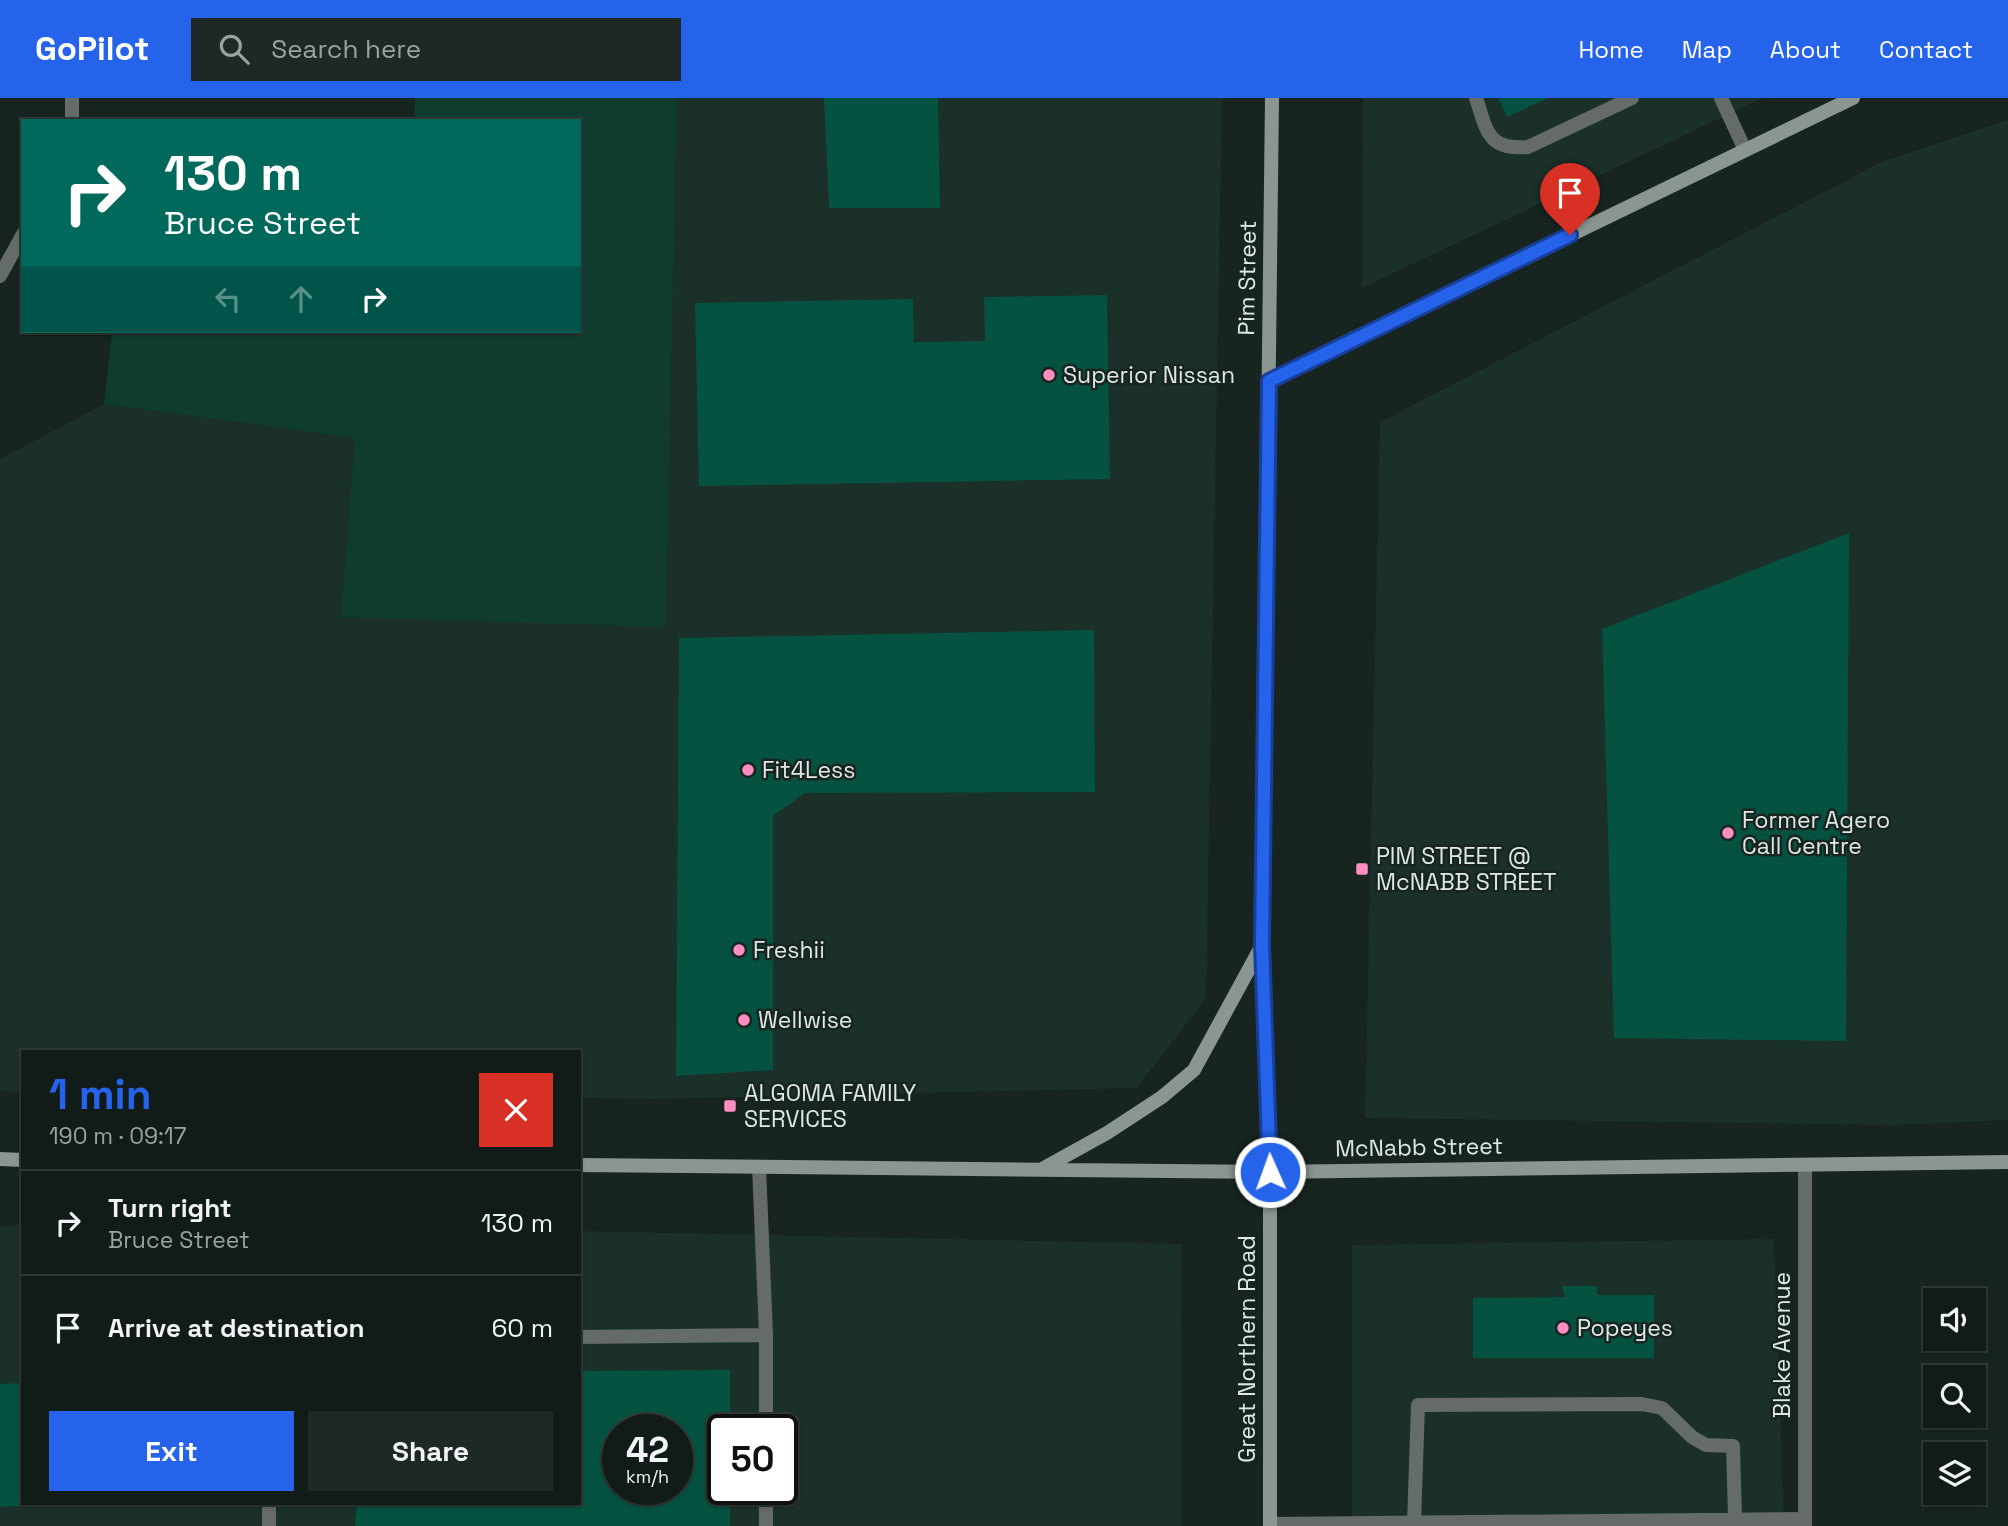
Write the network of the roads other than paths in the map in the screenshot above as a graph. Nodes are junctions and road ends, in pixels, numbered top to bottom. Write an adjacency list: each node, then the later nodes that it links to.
1 (72, 98): 7 (street)
2 (1272, 98): 11 (main road, Pim Street)
3 (1476, 98): 4 (street)
4 (1632, 98)
5 (1721, 98): 8 (street)
6 (1845, 100): 8 (main road)
7 (72, 119)
8 (1745, 150): 11 (main road)
9 (21, 238): 10 (street)
10 (0, 276)
11 (1269, 381): 12 (main road, Pim Street)
12 (1262, 945): 19 (main road); 20 (main road, Pim Street)
13 (0, 1159): 14 (main road)
14 (21, 1160)
15 (2008, 1162): 17 (main road, McNabb Street)
16 (581, 1165): 18 (main road, McNabb Street)
17 (1805, 1165): 20 (main road, McNabb Street); 27 (street, Blake Avenue)
18 (759, 1167): 19 (main road, McNabb Street); 21 (street)
19 (1041, 1169): 20 (main road, McNabb Street)
20 (1270, 1172): 29 (main road, Great Northern Road)
21 (766, 1335): 22 (street); 23 (street)
22 (581, 1336)
23 (766, 1414)
24 (270, 1505): 30 (street)
25 (766, 1505): 31 (street)
26 (1735, 1519): 27 (street); 28 (street); 28 (street)
27 (1805, 1522)
28 (1414, 1523): 29 (street)
29 (1270, 1525)
30 (269, 1526)
31 (766, 1526)

